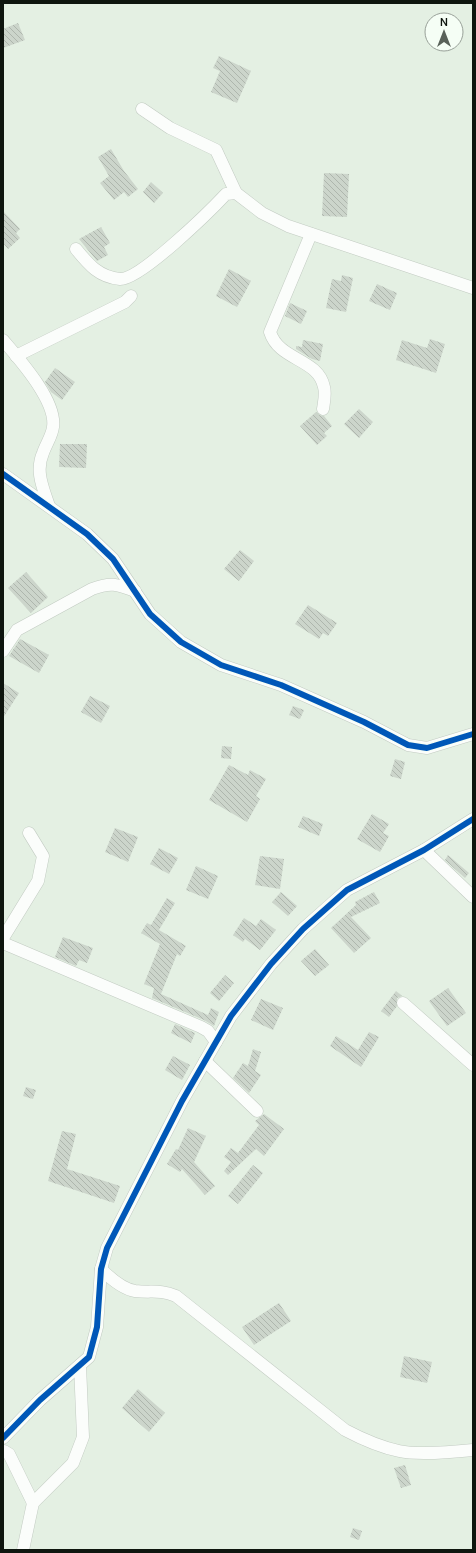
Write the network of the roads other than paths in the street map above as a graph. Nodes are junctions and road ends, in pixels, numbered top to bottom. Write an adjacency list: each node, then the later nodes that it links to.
1 (142, 108): 2 (street)
2 (236, 193): 3 (street); 4 (street)
3 (311, 234): 5 (street); 9 (street)
4 (76, 249)
5 (473, 288)
6 (131, 296): 8 (street)
7 (3, 340): 8 (street)
8 (16, 356): 11 (street)
9 (323, 409)
10 (3, 474): 11 (street)
11 (48, 506): 12 (street)
12 (134, 591): 13 (street); 14 (street)
13 (3, 651)
14 (473, 734)
15 (473, 818): 17 (street)
16 (29, 833): 19 (street)
17 (424, 850): 18 (street); 22 (street)
18 (473, 897)
19 (3, 938)
20 (3, 943): 22 (street)
21 (403, 1003): 24 (street)
22 (216, 1042): 23 (street)
23 (205, 1061): 25 (street); 26 (street)
24 (473, 1065)
25 (257, 1111)
26 (101, 1269): 27 (street); 29 (street)
27 (80, 1365): 28 (street); 31 (street)
28 (3, 1438)
29 (473, 1450)
30 (4, 1451): 31 (street)
31 (33, 1503): 32 (street)
32 (23, 1550)

